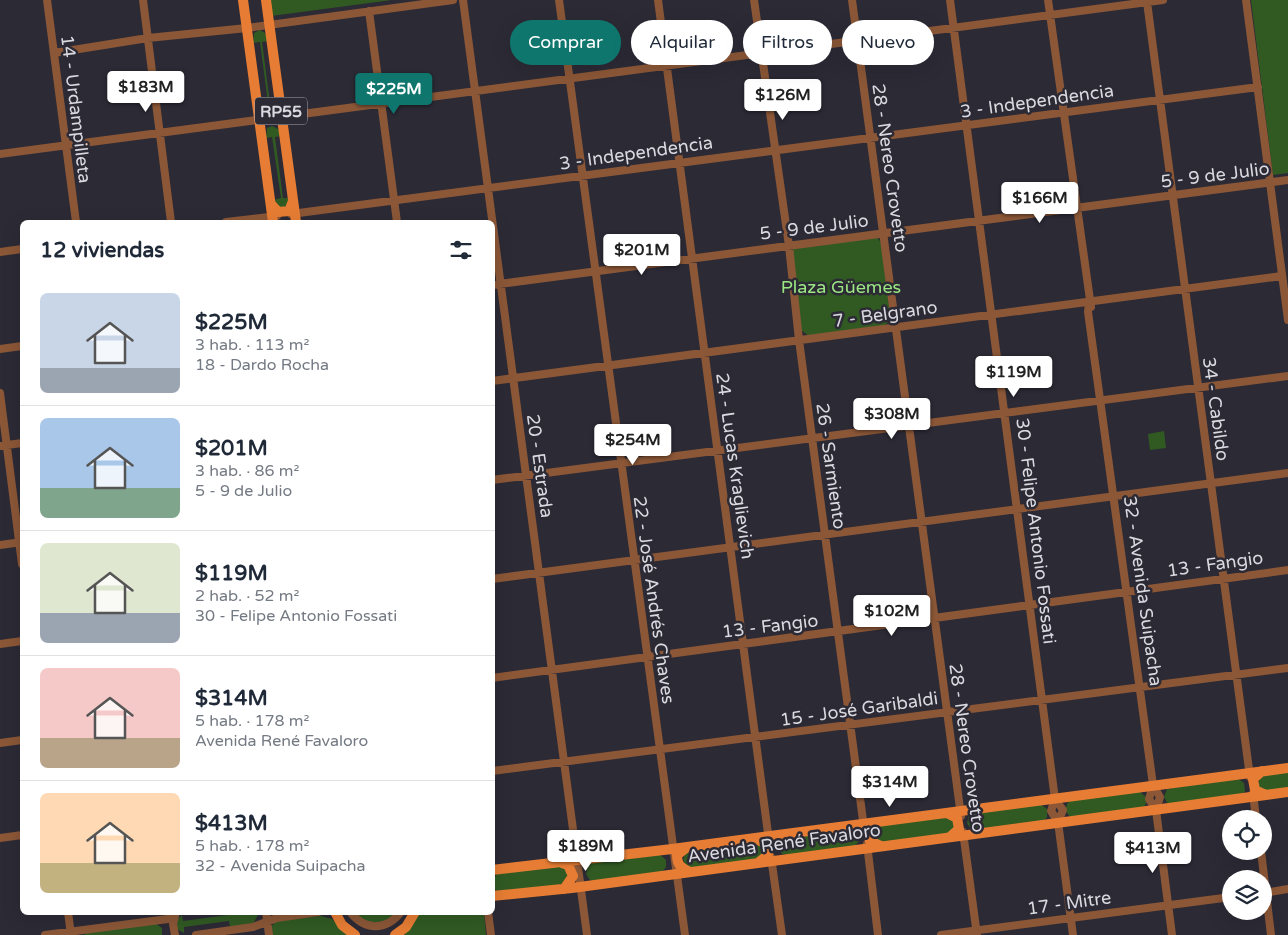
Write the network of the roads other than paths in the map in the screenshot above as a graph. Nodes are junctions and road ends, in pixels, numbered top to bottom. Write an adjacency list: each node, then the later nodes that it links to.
1 (47, 0): 25 (street, 14 - Urdampilleta)
2 (142, 0): 24 (street)
3 (243, 0): 21 (main road, RP55)
4 (266, 0): 20 (main road, RP55)
5 (453, 0): 16 (street)
6 (463, 0): 32 (street, 20 - Estrada)
7 (560, 0): 30 (street, 22 - José Andrés Chaves)
8 (658, 0): 29 (street, 24 - Lucas Kraglievich)
9 (754, 0): 18 (street, 26 - Sarmiento)
10 (852, 0): 19 (street, 28 - Nereo Crovetto)
11 (950, 0): 22 (street, 30 - Felipe Antonio Fossati)
12 (1048, 0): 17 (street, 32 - Avenida Suipacha)
13 (1163, 0): 15 (street)
14 (1246, 0): 31 (street)
15 (1147, 2): 17 (street); 33 (street, 34 - Cabildo)
16 (369, 11): 20 (street); 34 (street)
17 (1050, 15): 22 (street); 35 (street, 32 - Avenida Suipacha)
18 (757, 20)
19 (855, 20)
20 (269, 25): 21 (street); 36 (main road, RP55)
21 (247, 28): 24 (street); 37 (main road, RP55)
22 (954, 28): 23 (street); 38 (street, 30 - Felipe Antonio Fossati)
23 (934, 30)
24 (148, 38): 25 (street); 39 (street)
25 (54, 53): 41 (street, 14 - Urdampilleta)
26 (743, 55): 29 (street)
27 (763, 65): 42 (street, 26 - Sarmiento)
28 (861, 65): 40 (street, 28 - Nereo Crovetto)
29 (666, 66): 30 (street); 44 (street, 24 - Lucas Kraglievich)
30 (570, 78): 32 (street); 45 (street, 22 - José Andrés Chaves)
31 (1258, 87): 33 (street, 3 - Independencia); 47 (street)
32 (475, 91): 34 (street); 48 (street, 20 - Estrada)
33 (1160, 100): 35 (street, 3 - Independencia); 49 (street, 34 - Cabildo)
34 (381, 103): 36 (street); 51 (street)
35 (1064, 112): 38 (street, 3 - Independencia); 53 (street, 32 - Avenida Suipacha)
36 (282, 117): 37 (street); 50 (main road, RP55)
37 (259, 120): 39 (street); 52 (main road, RP55)
38 (967, 125): 40 (street, 3 - Independencia); 60 (street, 30 - Felipe Antonio Fossati)
39 (160, 133): 41 (street); 56 (street)
40 (870, 138): 42 (street, 3 - Independencia); 61 (street, 28 - Nereo Crovetto)
41 (66, 145): 43 (street); 55 (street, 14 - Urdampilleta)
42 (775, 149): 44 (street, 3 - Independencia); 62 (street, 26 - Sarmiento)
43 (0, 154)
44 (679, 163): 45 (street, 3 - Independencia); 65 (street, 24 - Lucas Kraglievich)
45 (583, 176): 48 (street, 3 - Independencia); 67 (street, 22 - José Andrés Chaves)
46 (1288, 180): 47 (street, 5 - 9 de Julio)
47 (1270, 182): 49 (street, 5 - 9 de Julio); 68 (street)
48 (488, 188): 51 (street, 3 - Independencia); 59 (street, 20 - Estrada)
49 (1172, 195): 53 (street, 5 - 9 de Julio); 70 (street, 34 - Cabildo)
50 (293, 200): 52 (main road); 54 (main road, RP55)
51 (394, 200): 54 (street, 3 - Independencia); 58 (street)
52 (270, 203): 57 (main road, RP55)
53 (1076, 208): 60 (street, 5 - 9 de Julio); 71 (street, 32 - Avenida Suipacha)
54 (295, 218): 57 (street, 3 - Independencia)
55 (76, 220)
56 (171, 220)
57 (272, 220)
58 (397, 220)
59 (491, 220)
60 (979, 221): 61 (street, 5 - 9 de Julio); 72 (street, 30 - Felipe Antonio Fossati)
61 (883, 234): 62 (street, 5 - 9 de Julio); 74 (street, 28 - Nereo Crovetto)
62 (789, 246): 65 (street, 5 - 9 de Julio); 75 (street, 26 - Sarmiento)
63 (20, 249): 64 (street)
64 (0, 252)
65 (692, 258): 67 (street, 5 - 9 de Julio); 78 (street, 24 - Lucas Kraglievich)
66 (495, 263): 69 (street, 20 - Estrada)
67 (595, 271): 69 (street, 5 - 9 de Julio); 79 (street, 22 - José Andrés Chaves)
68 (1282, 276): 70 (street, 7 - Belgrano); 73 (street)
69 (497, 284): 81 (street, 20 - Estrada)
70 (1185, 289): 71 (street, 7 - Belgrano); 83 (street, 34 - Cabildo)
71 (1089, 303): 72 (street, 7 - Belgrano); 85 (street, 32 - Avenida Suipacha)
72 (992, 315): 74 (street, 7 - Belgrano); 86 (street, 30 - Felipe Antonio Fossati)
73 (1288, 320)
74 (896, 328): 75 (street, 7 - Belgrano); 87 (street, 28 - Nereo Crovetto)
75 (799, 340): 78 (street, 7 - Belgrano); 88 (street, 26 - Sarmiento)
76 (20, 346): 77 (street)
77 (0, 349)
78 (704, 353): 79 (street, 7 - Belgrano); 91 (street, 24 - Lucas Kraglievich)
79 (609, 367): 81 (street, 7 - Belgrano); 92 (street, 22 - José Andrés Chaves)
80 (1288, 376): 83 (street)
81 (513, 378): 82 (street, 7 - Belgrano); 94 (street, 20 - Estrada)
82 (495, 381)
83 (1198, 388): 85 (street); 96 (street, 34 - Cabildo)
84 (0, 393): 90 (street)
85 (1102, 401): 86 (street); 97 (street, 32 - Avenida Suipacha)
86 (1005, 413): 87 (street); 98 (street, 30 - Felipe Antonio Fossati)
87 (908, 426): 88 (street); 99 (street, 28 - Nereo Crovetto)
88 (812, 439): 91 (street); 100 (street, 26 - Sarmiento)
89 (20, 443): 90 (street)
90 (3, 446): 101 (street)
91 (718, 451): 92 (street); 104 (street, 24 - Lucas Kraglievich)
92 (621, 464): 94 (street); 105 (street, 22 - José Andrés Chaves)
93 (1288, 474): 96 (street)
94 (526, 476): 95 (street); 107 (street, 20 - Estrada)
95 (495, 480)
96 (1211, 484): 97 (street); 108 (street, 34 - Cabildo)
97 (1115, 496): 98 (street); 110 (street, 32 - Avenida Suipacha)
98 (1018, 509): 99 (street); 111 (street, 30 - Felipe Antonio Fossati)
99 (921, 522): 100 (street); 112 (street, 28 - Nereo Crovetto)
100 (825, 535): 104 (street); 113 (street, 26 - Sarmiento)
101 (20, 537)
102 (20, 542): 103 (street)
103 (0, 545)
104 (730, 547): 105 (street); 116 (street, 24 - Lucas Kraglievich)
105 (634, 560): 107 (street); 117 (street, 22 - José Andrés Chaves)
106 (1288, 570): 108 (street, 13 - Fangio)
107 (539, 573): 109 (street); 119 (street, 20 - Estrada)
108 (1223, 578): 110 (street, 13 - Fangio); 120 (street, 34 - Cabildo)
109 (495, 579)
110 (1128, 591): 111 (street, 13 - Fangio); 122 (street, 32 - Avenida Suipacha)
111 (1030, 604): 112 (street, 13 - Fangio); 123 (street, 30 - Felipe Antonio Fossati)
112 (934, 620): 113 (street, 13 - Fangio); 124 (street, 28 - Nereo Crovetto)
113 (838, 632): 116 (street, 13 - Fangio); 125 (street, 26 - Sarmiento)
114 (20, 641): 115 (street)
115 (0, 644)
116 (743, 644): 117 (street, 13 - Fangio); 126 (street, 24 - Lucas Kraglievich)
117 (646, 658): 119 (street, 13 - Fangio); 129 (street, 22 - José Andrés Chaves)
118 (1288, 668): 120 (street, 15 - José Garibaldi)
119 (552, 670): 121 (street, 13 - Fangio); 130 (street, 20 - Estrada)
120 (1236, 674): 122 (street, 15 - José Garibaldi); 134 (street, 34 - Cabildo)
121 (495, 678)
122 (1141, 687): 123 (street, 15 - José Garibaldi); 135 (street, 32 - Avenida Suipacha)
123 (1043, 700): 124 (street, 15 - José Garibaldi); 139 (street, 30 - Felipe Antonio Fossati)
124 (947, 713): 125 (street, 15 - José Garibaldi); 142 (street, 28 - Nereo Crovetto)
125 (850, 725): 126 (street, 15 - José Garibaldi); 146 (street, 26 - Sarmiento)
126 (756, 738): 129 (street, 15 - José Garibaldi); 148 (street, 24 - Lucas Kraglievich)
127 (20, 740): 128 (street)
128 (0, 743)
129 (659, 751): 130 (street, 15 - José Garibaldi); 155 (street, 22 - José Andrés Chaves)
130 (564, 763): 132 (street, 15 - José Garibaldi); 157 (street, 20 - Estrada)
131 (1288, 768): 133 (main road, Avenida René Favaloro)
132 (495, 771)
133 (1263, 771): 134 (main road, Avenida René Favaloro); 137 (main road)
134 (1250, 773): 135 (main road, Avenida René Favaloro); 138 (street, 34 - Cabildo)
135 (1153, 785): 139 (main road, Avenida René Favaloro); 140 (street, 32 - Avenida Suipacha)
136 (1288, 792): 137 (main road, Avenida René Favaloro)
137 (1267, 795): 138 (main road, Avenida René Favaloro)
138 (1253, 797): 140 (main road, Avenida René Favaloro); 141 (street, 34 - Cabildo)
139 (1055, 799): 142 (main road, Avenida René Favaloro); 145 (street, 30 - Felipe Antonio Fossati)
140 (1156, 810): 145 (main road, Avenida René Favaloro); 170 (street, 32 - Avenida Suipacha)
141 (1255, 810)
142 (960, 811): 143 (main road, Avenida René Favaloro); 149 (street, 28 - Nereo Crovetto)
143 (947, 813): 144 (main road, Avenida René Favaloro); 152 (main road)
144 (878, 822): 146 (main road, Avenida René Favaloro); 154 (main road)
145 (1058, 822): 149 (main road, Avenida René Favaloro); 182 (street)
146 (863, 824): 148 (main road, Avenida René Favaloro); 156 (street, 26 - Sarmiento)
147 (20, 835): 150 (street)
148 (769, 836): 151 (main road, Avenida René Favaloro); 158 (street, 24 - Lucas Kraglievich)
149 (964, 836): 152 (main road, Avenida René Favaloro); 188 (street, 28 - Nereo Crovetto)
150 (0, 838)
151 (755, 838): 153 (main road, Avenida René Favaloro); 160 (main road)
152 (949, 838): 154 (main road, Avenida René Favaloro)
153 (686, 847): 155 (main road, Avenida René Favaloro); 162 (main road)
154 (882, 847): 156 (main road, Avenida René Favaloro)
155 (672, 849): 157 (main road, Avenida René Favaloro); 163 (street, 22 - José Andrés Chaves)
156 (867, 849): 158 (main road, Avenida René Favaloro); 202 (street, 26 - Sarmiento)
157 (576, 861): 159 (main road, Avenida René Favaloro); 164 (street, 20 - Estrada)
158 (772, 862): 160 (main road, Avenida René Favaloro); 201 (street, 24 - Lucas Kraglievich)
159 (562, 863): 161 (main road, Avenida René Favaloro); 165 (main road)
160 (757, 864): 162 (main road, Avenida René Favaloro)
161 (495, 872)
162 (690, 872): 163 (main road, Avenida René Favaloro)
163 (676, 874): 164 (main road, Avenida René Favaloro); 200 (street, 22 - José Andrés Chaves)
164 (581, 887): 165 (main road, Avenida René Favaloro); 199 (street, 20 - Estrada)
165 (564, 889): 168 (main road, Avenida René Favaloro)
166 (1288, 889): 167 (street)
167 (1272, 891)
168 (495, 895)
169 (1222, 898): 170 (street, 17 - Mitre)
170 (1168, 905): 182 (street, 17 - Mitre); 205 (street, 32 - Avenida Suipacha)
171 (68, 915): 189 (street)
172 (175, 915): 192 (street)
173 (261, 915): 186 (street)
174 (266, 915): 184 (street)
175 (297, 915): 184 (street)
176 (337, 915): 195 (main road)
177 (353, 915): 187 (street)
178 (399, 915): 185 (street)
179 (413, 915): 197 (main road)
180 (488, 915): 198 (street)
181 (168, 916): 189 (street); 191 (street)
182 (1071, 918): 188 (street, 17 - Mitre); 204 (street)
183 (1269, 920): 206 (street)
184 (267, 922): 186 (street); 194 (street)
185 (385, 925): 187 (street); 196 (street)
186 (253, 927): 193 (street)
187 (373, 931)
188 (977, 933): 203 (street, 17 - Mitre)
189 (66, 934): 190 (street)
190 (45, 935)
191 (171, 935)
192 (175, 935)
193 (196, 935)
194 (269, 935)
195 (355, 935)
196 (387, 935)
197 (395, 935)
198 (491, 935)
199 (587, 935)
200 (685, 935)
201 (782, 935)
202 (878, 935)
203 (941, 935)
204 (1073, 935)
205 (1172, 935)
206 (1271, 935)

